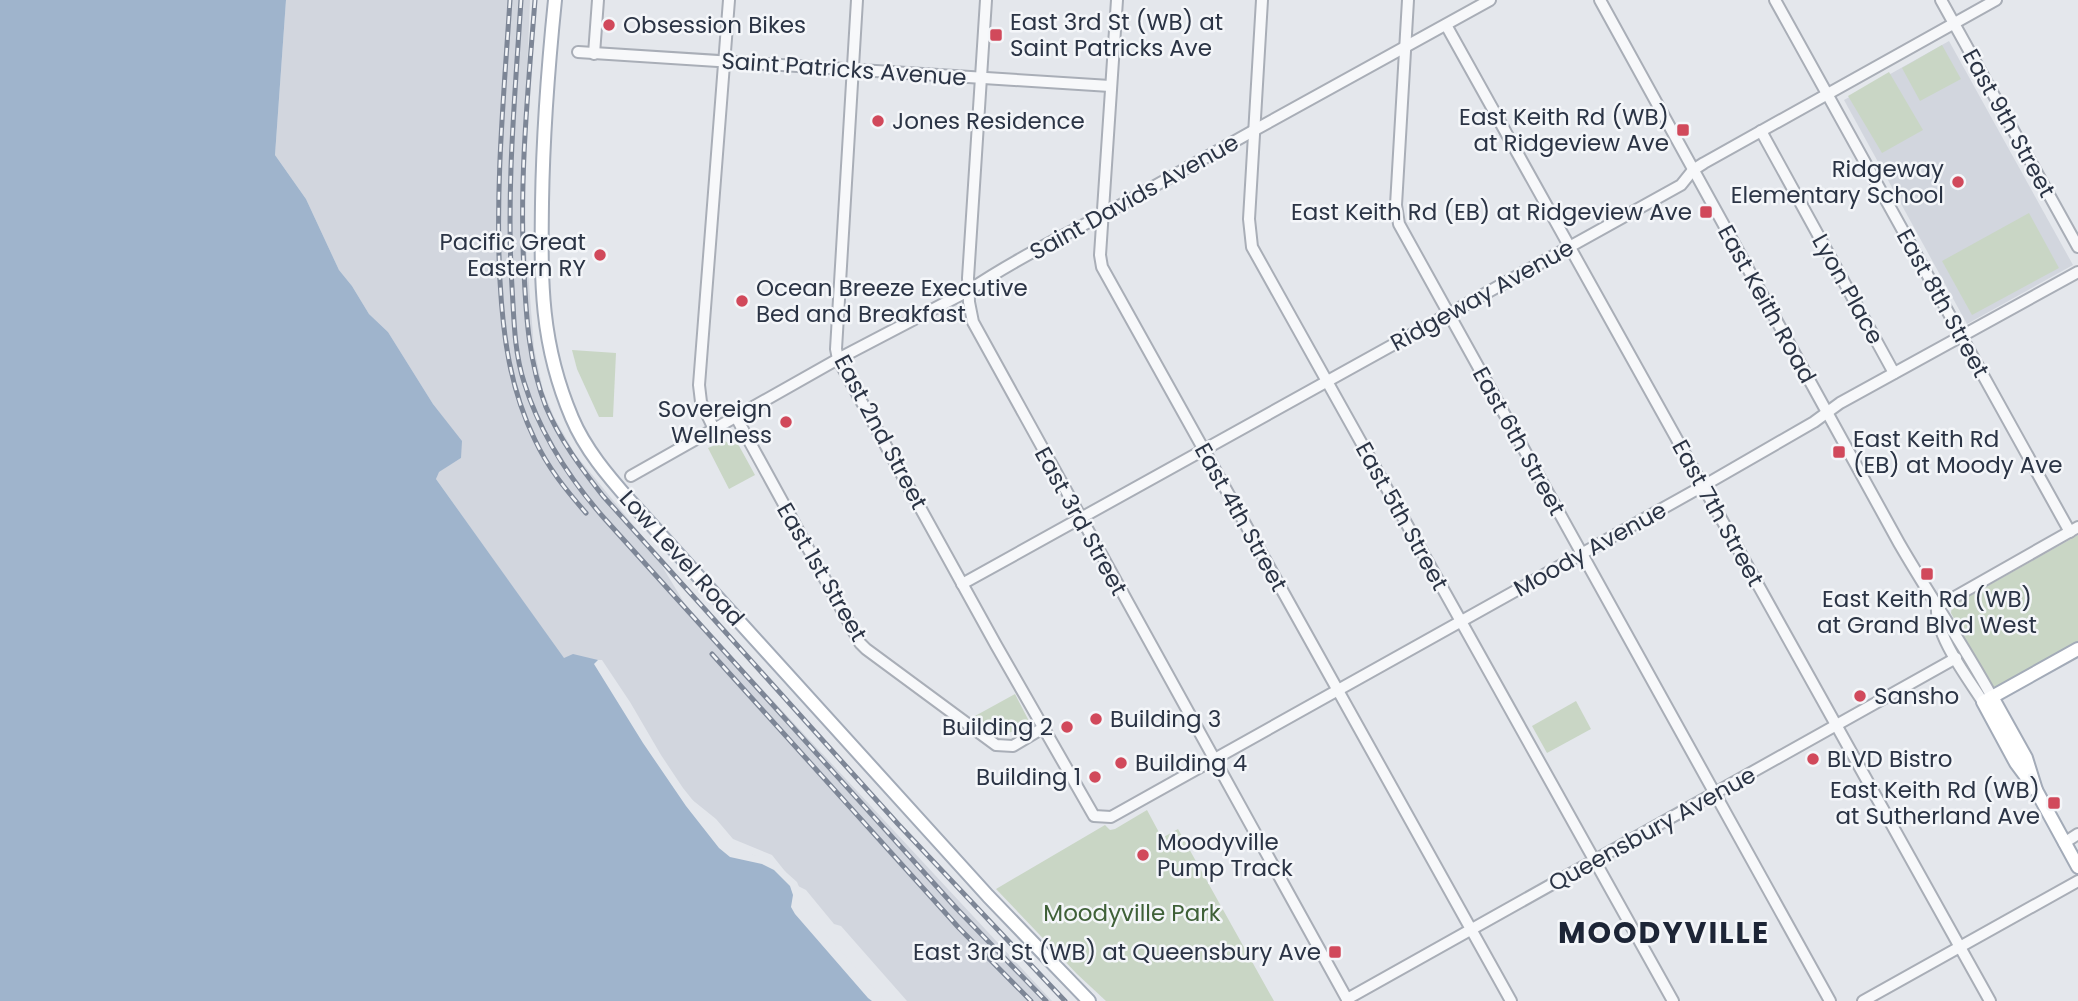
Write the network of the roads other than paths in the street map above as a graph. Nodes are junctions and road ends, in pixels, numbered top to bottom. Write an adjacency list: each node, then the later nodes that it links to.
1 (555, 0): 68 (main road, Low Level Road)
2 (598, 0): 18 (street)
3 (729, 0): 19 (street)
4 (858, 0): 20 (street, East 2nd Street)
5 (986, 0): 21 (street, East 3rd Street)
6 (1116, 0): 22 (street, East 4th Street)
7 (1262, 0): 24 (street, East 5th Street)
8 (1408, 0): 16 (street, East 6th Street)
9 (1489, 0): 15 (street, Saint Davids Avenue)
10 (1600, 0): 26 (street, East Keith Road)
11 (1775, 0): 23 (street, East 8th Street)
12 (1941, 0): 14 (street, East 9th Street)
13 (1996, 0): 14 (street, Ridgeway Avenue)
14 (1954, 23): 23 (street, Ridgeway Avenue); 29 (street, East 9th Street)
15 (1446, 24): 16 (street, Saint Davids Avenue); 28 (street, East 7th Street)
16 (1405, 46): 24 (street, Saint Davids Avenue); 32 (street, East 6th Street)
17 (578, 52): 18 (street, Saint Patricks Avenue)
18 (594, 54): 19 (street, Saint Patricks Avenue)
19 (724, 62): 20 (street, Saint Patricks Avenue); 39 (street)
20 (853, 70): 21 (street, Saint Patricks Avenue); 34 (street, East 2nd Street)
21 (980, 78): 22 (street, Saint Patricks Avenue); 31 (street, East 3rd Street)
22 (1110, 86): 27 (street, East 4th Street)
23 (1827, 93): 25 (street, Ridgeway Avenue); 33 (street, East 8th Street)
24 (1254, 130): 27 (street, Saint Davids Avenue); 36 (street, East 5th Street)
25 (1761, 131): 26 (street, Ridgeway Avenue); 35 (street, Lyon Place)
26 (1693, 170): 28 (street, Ridgeway Avenue); 37 (street, East Keith Road)
27 (1103, 215): 31 (street, Saint Davids Avenue); 40 (street, East 4th Street)
28 (1570, 246): 32 (street, Ridgeway Avenue); 42 (street, East 7th Street)
29 (2078, 247)
30 (2078, 272): 33 (street, Moody Avenue)
31 (968, 291): 34 (street, Saint Davids Avenue); 43 (street, East 3rd Street)
32 (1448, 314): 36 (street, Ridgeway Avenue); 45 (street, East 6th Street)
33 (1961, 337): 35 (street, Moody Avenue); 44 (street, East 8th Street)
34 (838, 359): 38 (street, Saint Davids Avenue); 46 (street, East 2nd Street)
35 (1894, 373): 37 (street, Moody Avenue)
36 (1327, 381): 40 (street, Ridgeway Avenue); 48 (street, East 5th Street)
37 (1827, 413): 42 (street, Moody Avenue); 47 (street, East Keith Road)
38 (736, 417): 39 (street, Saint Davids Avenue); 56 (street, East 1st Street)
39 (714, 429): 41 (street, Saint Davids Avenue)
40 (1204, 450): 43 (street, Ridgeway Avenue); 53 (street, East 4th Street)
41 (631, 476)
42 (1703, 486): 45 (street, Moody Avenue); 55 (street, East 7th Street)
43 (1080, 518): 46 (street, Ridgeway Avenue); 57 (street, East 3rd Street)
44 (2074, 529): 47 (street)
45 (1582, 553): 48 (street, Moody Avenue); 58 (street, East 6th Street)
46 (962, 583): 56 (street, East 2nd Street)
47 (1937, 607): 49 (street, East Keith Road); 51 (street, East Keith Road)
48 (1461, 621): 53 (street, Moody Avenue); 62 (street, East 5th Street)
49 (1957, 635): 51 (street); 52 (street, East Keith Road)
50 (2078, 649): 54 (main road)
51 (1955, 658): 52 (street); 54 (street, East Keith Road); 55 (street, Queensbury Avenue)
52 (1979, 673): 54 (street, East Keith Road)
53 (1338, 689): 57 (street, Moody Avenue); 65 (street, East 4th Street)
54 (1987, 700): 61 (main road, East Keith Road)
55 (1837, 726): 58 (street, Queensbury Avenue); 66 (street, East 7th Street)
56 (1043, 728): 59 (street, East 2nd Street)
57 (1213, 758): 59 (street, Moody Avenue); 67 (street, East 3rd Street)
58 (1716, 794): 62 (street, Queensbury Avenue); 71 (street, East 6th Street)
59 (1099, 817)
60 (2078, 834): 61 (street)
61 (2064, 843): 63 (main road, East Keith Road)
62 (1595, 861): 65 (street, Queensbury Avenue); 70 (street, East 5th Street)
63 (2078, 867)
64 (2078, 881): 66 (street)
65 (1471, 929): 67 (street, Queensbury Avenue); 69 (street, East 4th Street)
66 (1959, 947): 72 (street); 73 (street, East 7th Street)
67 (1347, 1000)
68 (1089, 1001)
69 (1511, 1001)
70 (1673, 1001)
71 (1830, 1001)
72 (1863, 1001)
73 (1990, 1001)

